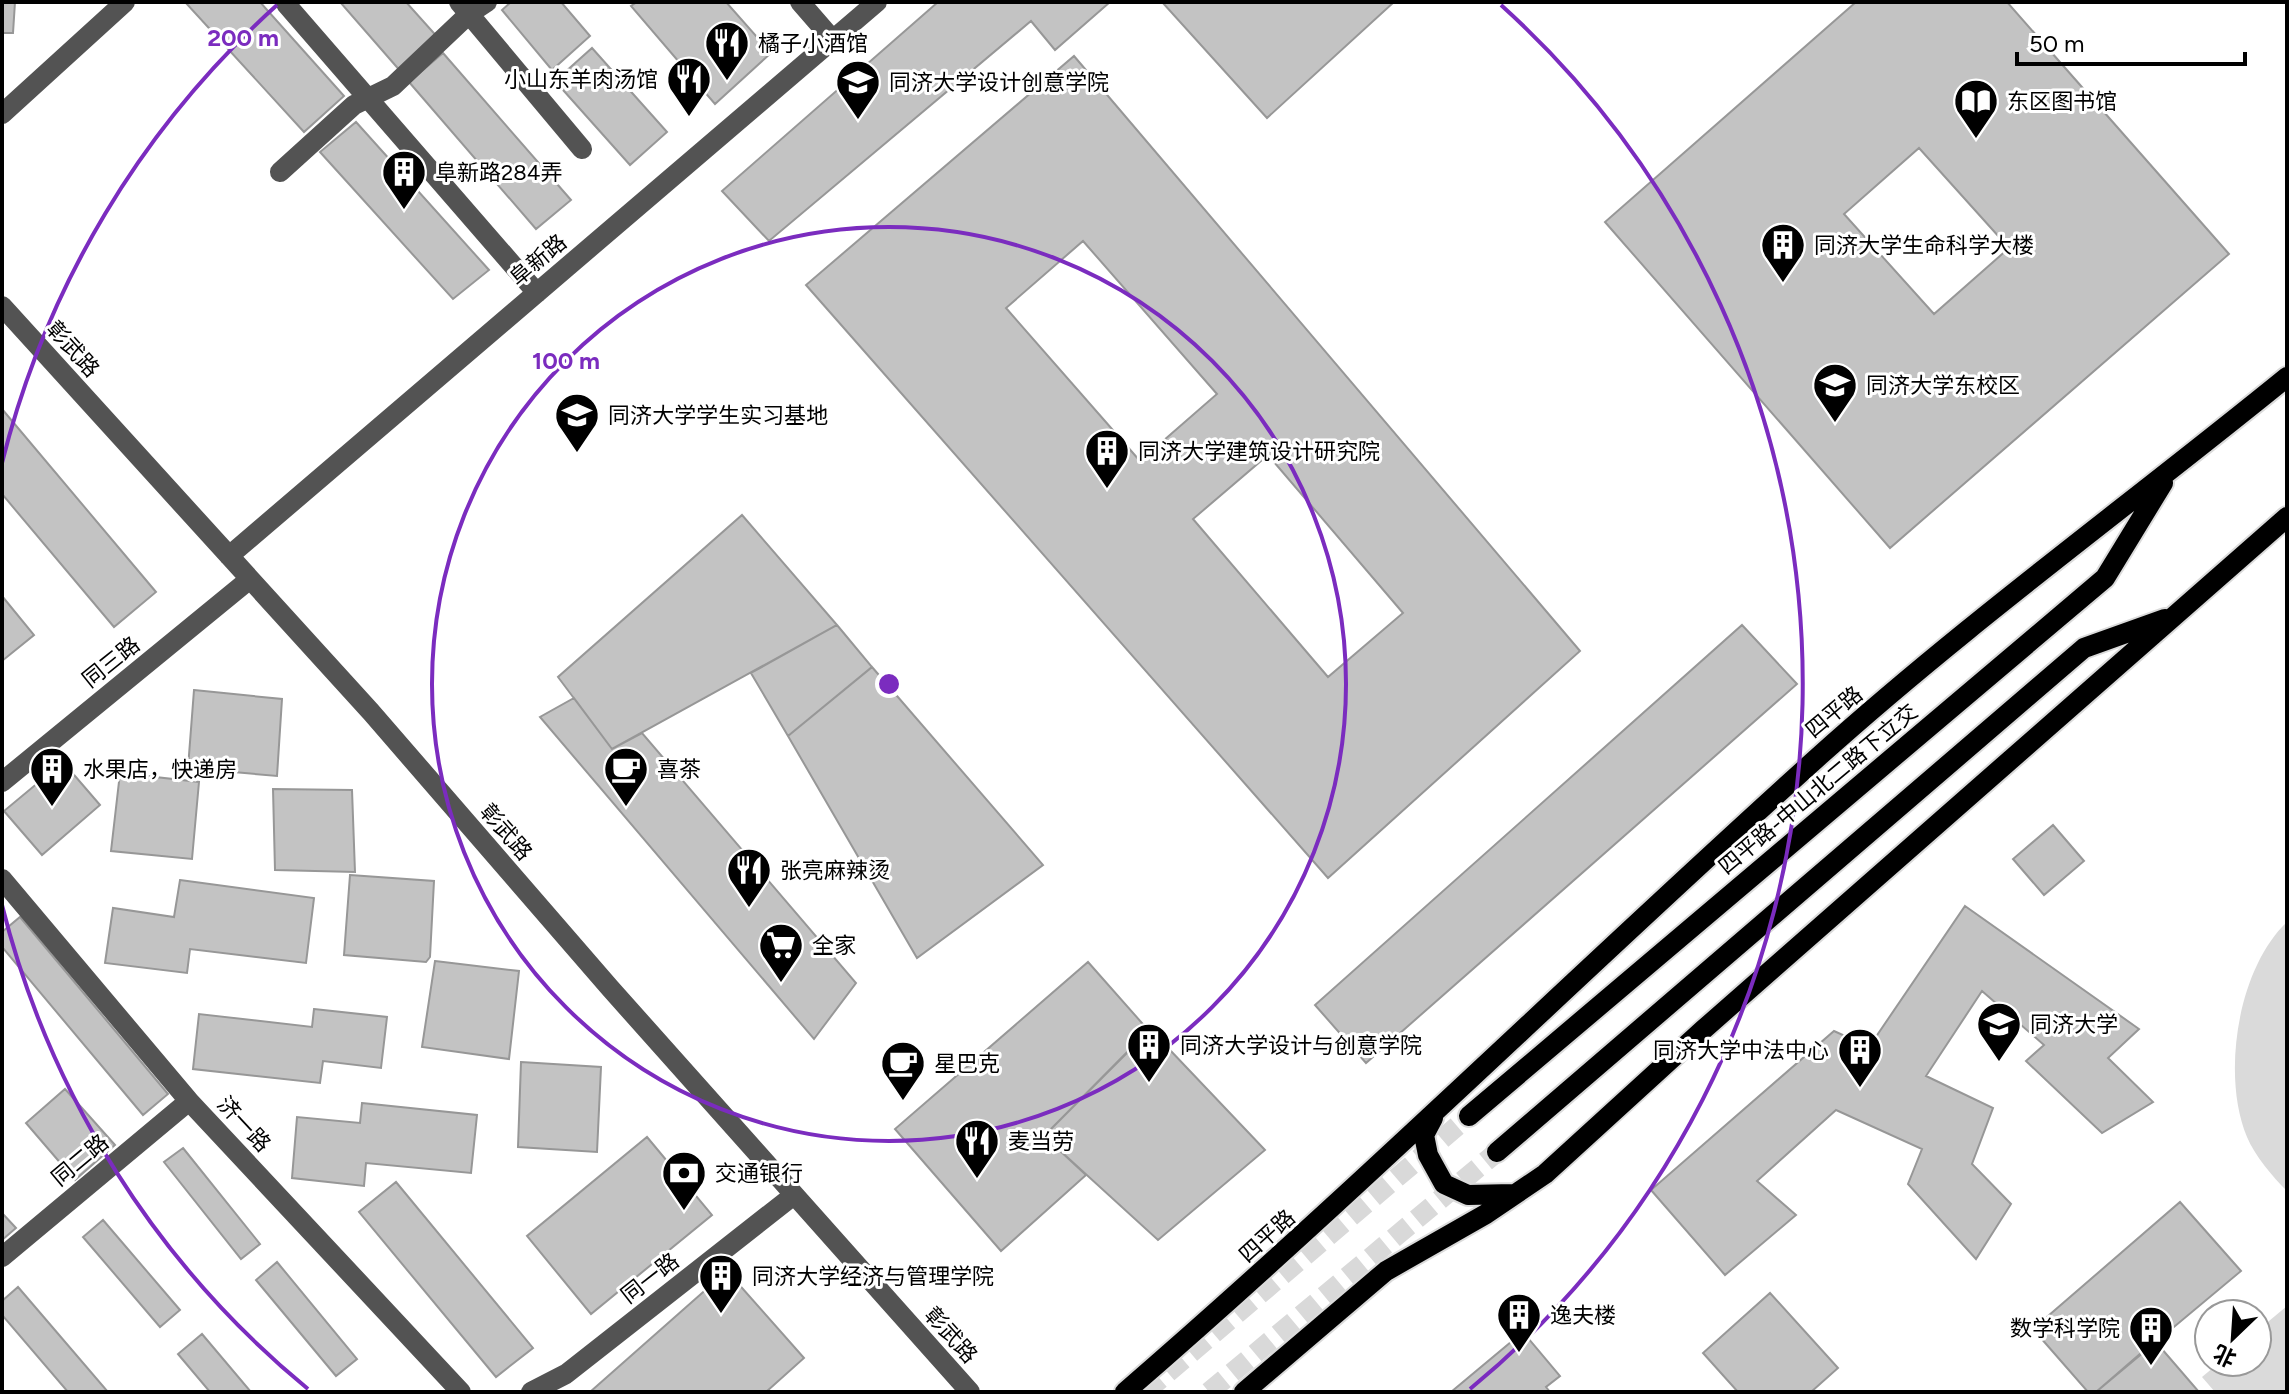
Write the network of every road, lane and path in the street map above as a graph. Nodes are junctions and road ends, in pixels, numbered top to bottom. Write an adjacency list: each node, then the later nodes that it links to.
1 (125, 2): 9 (street)
2 (487, 2): 6 (street)
3 (800, 2): 7 (street)
4 (877, 2): 7 (street, 阜新路)
5 (286, 4): 8 (street)
6 (464, 8): 8 (street); 10 (street)
7 (833, 40): 12 (street, 阜新路)
8 (368, 99): 11 (street); 12 (street)
9 (2, 114)
10 (582, 149)
11 (280, 172)
12 (537, 293): 17 (street, 阜新路)
13 (2, 306): 17 (street, 彰武路)
14 (2287, 377): 15 (main road, 四平路)
15 (2169, 473): 23 (main road, 四平路); 24 (main road, 四平路-中山北二路下立交)
16 (2287, 517): 19 (main road)
17 (229, 556): 18 (street, 彰武路)
18 (250, 579): 20 (street, 同三路); 27 (street, 彰武路)
19 (2175, 615): 25 (main road); 26 (main road)
20 (2, 782)
21 (2, 879): 22 (street, 济一路)
22 (189, 1101): 28 (street, 同二路); 29 (street, 济一路)
23 (1436, 1111): 26 (main road); 32 (main road, 四平路)
24 (1469, 1116)
25 (1497, 1152)
26 (1518, 1194): 33 (main road)
27 (794, 1195): 30 (street, 同一路); 31 (street, 彰武路)
28 (2, 1257)
29 (461, 1392)
30 (531, 1392)
31 (970, 1392)
32 (1125, 1392)
33 (1244, 1392)

